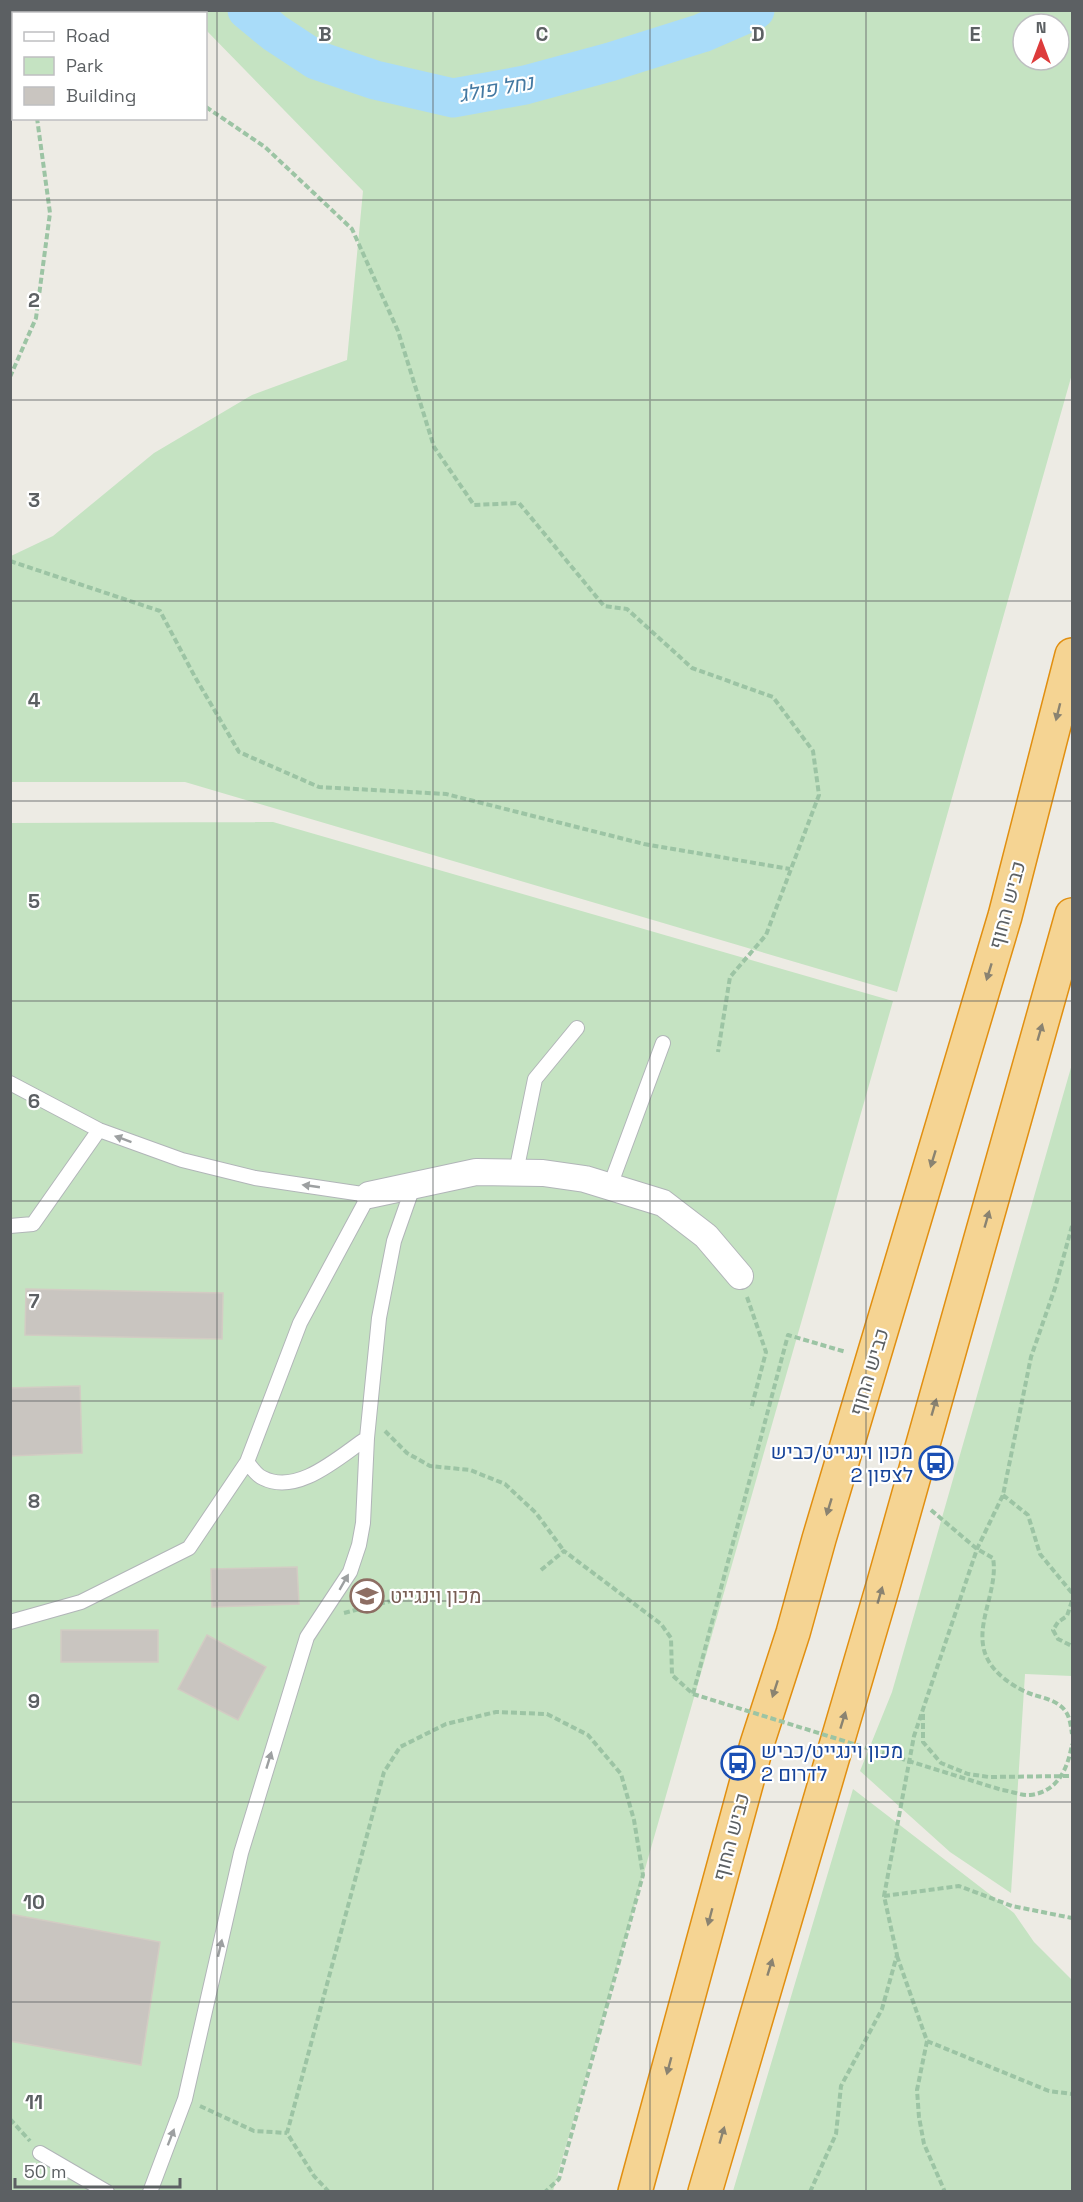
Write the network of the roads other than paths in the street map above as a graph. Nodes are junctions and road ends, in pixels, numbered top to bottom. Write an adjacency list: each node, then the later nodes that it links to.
1 (1072, 655): 19 (highway, כביש החוף, one-way to 19)
2 (1072, 915): 20 (highway, one-way to 2)
3 (577, 1028): 7 (lane)
4 (663, 1043): 9 (lane)
5 (10, 1083): 6 (lane)
6 (99, 1130): 10 (lane, one-way to 6); 11 (lane)
7 (516, 1172): 8 (street); 9 (street)
8 (414, 1184): 10 (street); 13 (lane)
9 (610, 1186): 12 (street)
10 (369, 1195): 14 (lane)
11 (10, 1227)
12 (740, 1276)
13 (368, 1438): 14 (lane); 18 (lane, one-way to 13)
14 (247, 1462): 15 (lane)
15 (10, 1622)
16 (40, 2153): 17 (lane)
17 (107, 2192)
18 (150, 2192)
19 (635, 2192)
20 (705, 2192)

